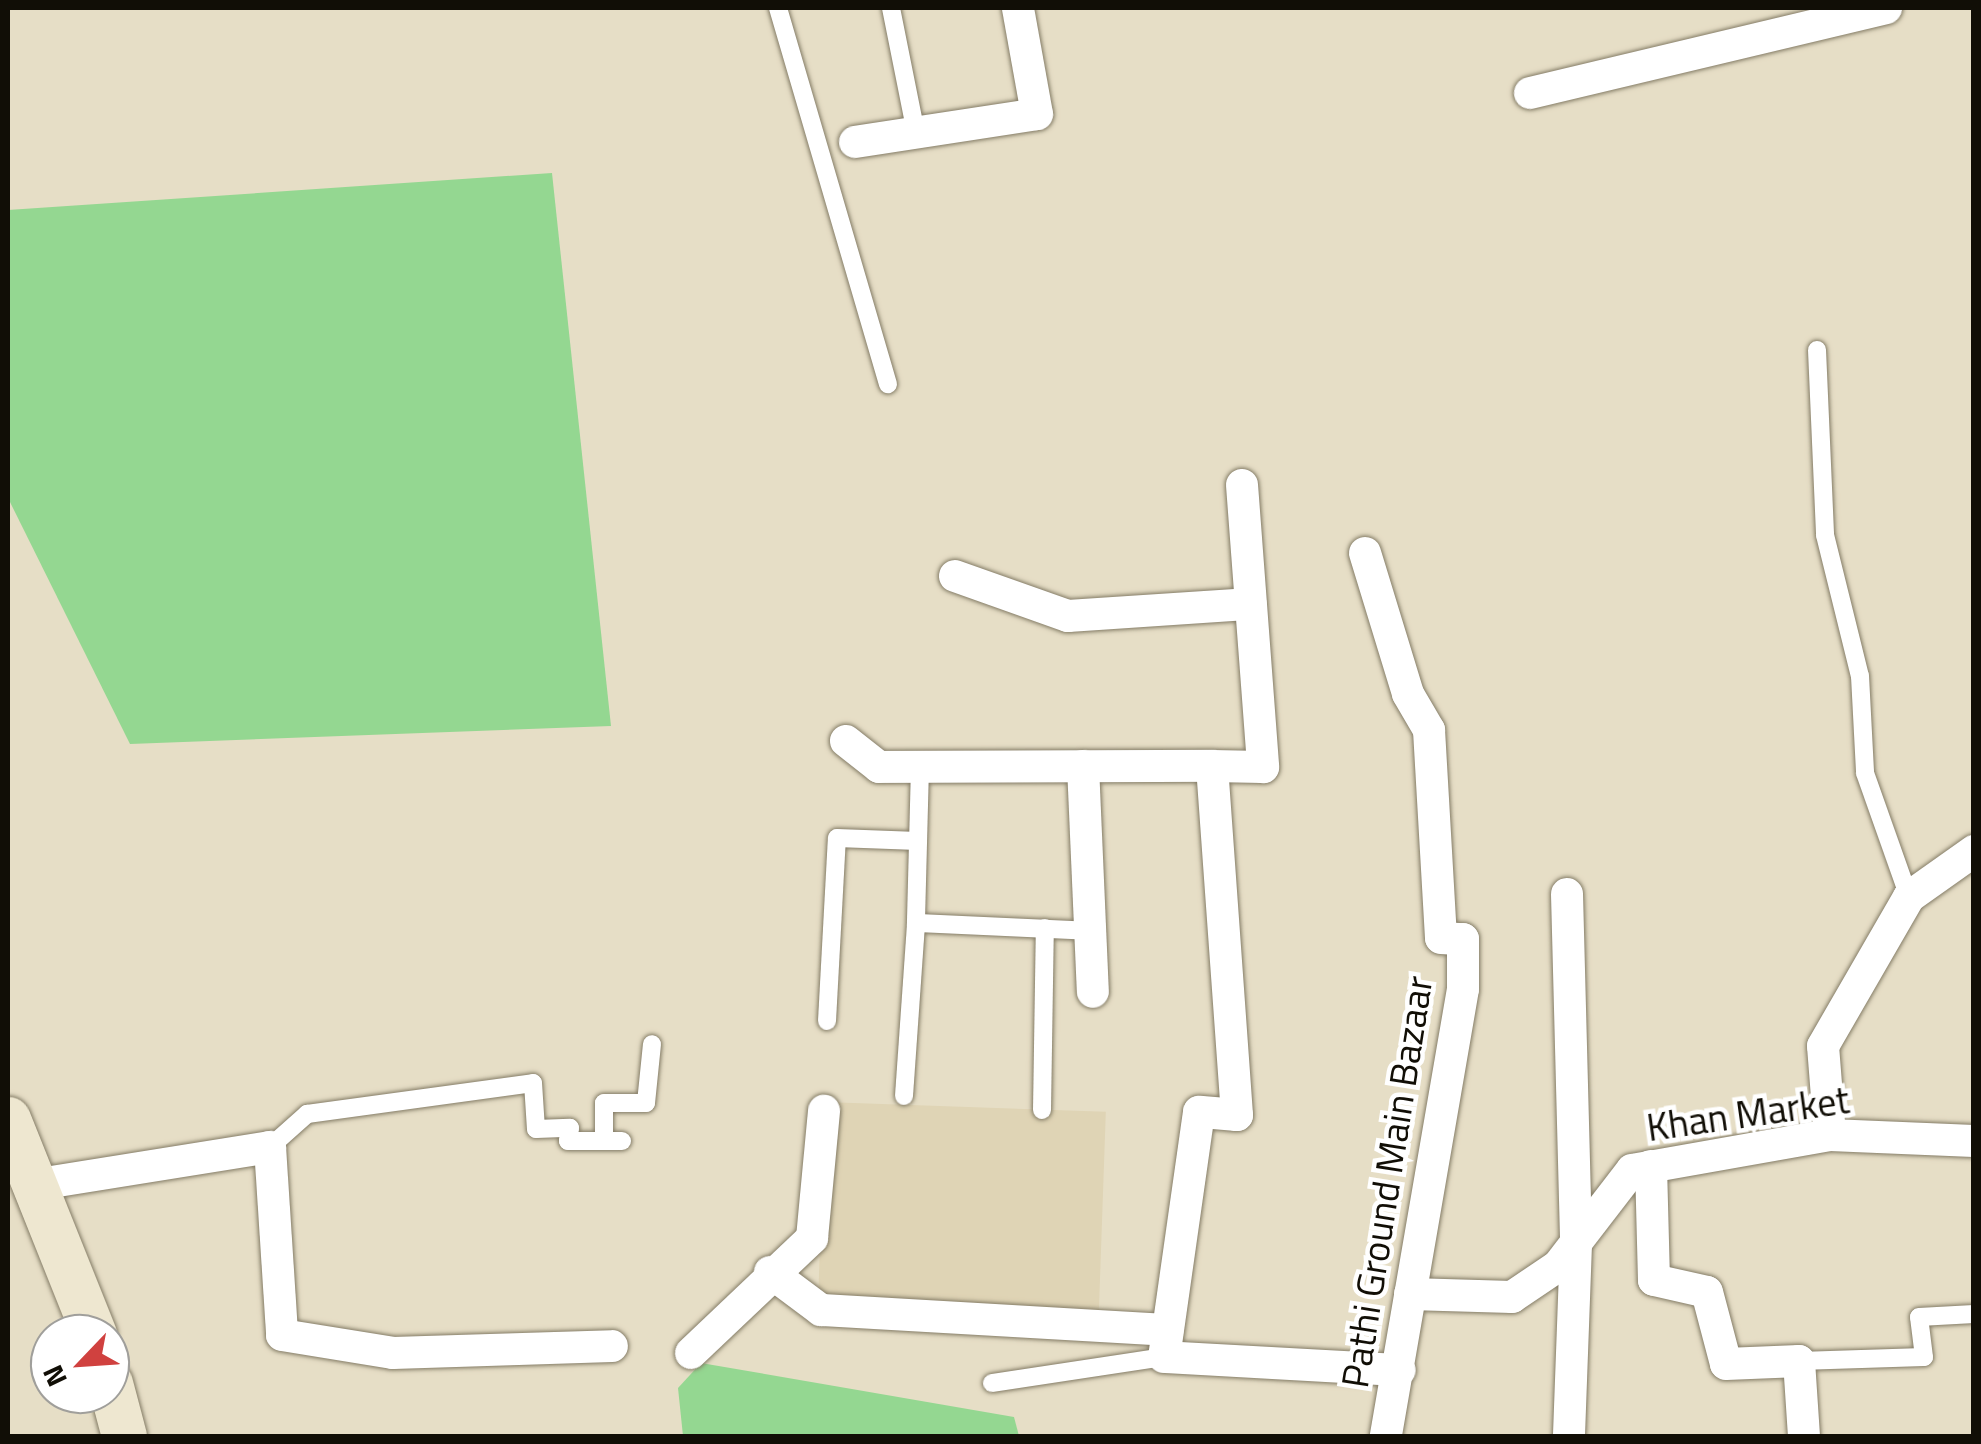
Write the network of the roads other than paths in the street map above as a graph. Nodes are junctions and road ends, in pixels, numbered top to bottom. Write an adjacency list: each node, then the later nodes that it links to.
1 (778, 8): 9 (lane)
2 (891, 8): 6 (lane)
3 (1018, 8): 6 (street)
4 (1886, 8): 5 (street)
5 (1530, 93)
6 (916, 133): 7 (street)
7 (855, 142)
8 (1817, 350): 21 (lane)
9 (888, 384)
10 (1242, 485): 13 (street)
11 (1365, 553): 39 (street, Pathi Ground Main Bazaar)
12 (955, 576): 13 (street)
13 (1251, 604): 16 (street)
14 (846, 740): 17 (street)
15 (1083, 766): 16 (street); 17 (street); 24 (street)
16 (1212, 766): 42 (street)
17 (920, 767): 18 (lane)
18 (918, 842): 22 (lane); 26 (lane)
19 (1974, 851): 21 (street)
20 (1567, 894): 37 (street)
21 (1909, 897): 32 (street)
22 (916, 923): 23 (lane); 28 (lane)
23 (1045, 928): 24 (lane); 29 (lane)
24 (1090, 931): 25 (street)
25 (1092, 992)
26 (827, 1021)
27 (652, 1044): 34 (lane)
28 (904, 1096)
29 (1042, 1110)
30 (824, 1111): 38 (street)
31 (8, 1119): 36 (main road)
32 (1830, 1135): 33 (street, Khan Market); 35 (street, Khan Market)
33 (1974, 1141)
34 (270, 1147): 36 (street); 43 (street)
35 (1651, 1166): 37 (street, Khan Market); 45 (street)
36 (20, 1196): 40 (main road)
37 (1576, 1244): 39 (street, Khan Market); 49 (street)
38 (770, 1272): 42 (street); 44 (street)
39 (1410, 1294): 46 (street, Pathi Ground Main Bazaar)
40 (83, 1314)
41 (1974, 1314): 45 (lane)
42 (1166, 1344): 46 (street); 47 (lane)
43 (612, 1346)
44 (691, 1352)
45 (1799, 1361): 50 (street)
46 (1400, 1370): 48 (street, Pathi Ground Main Bazaar)
47 (992, 1383)
48 (1386, 1436)
49 (1569, 1436)
50 (1804, 1436)

